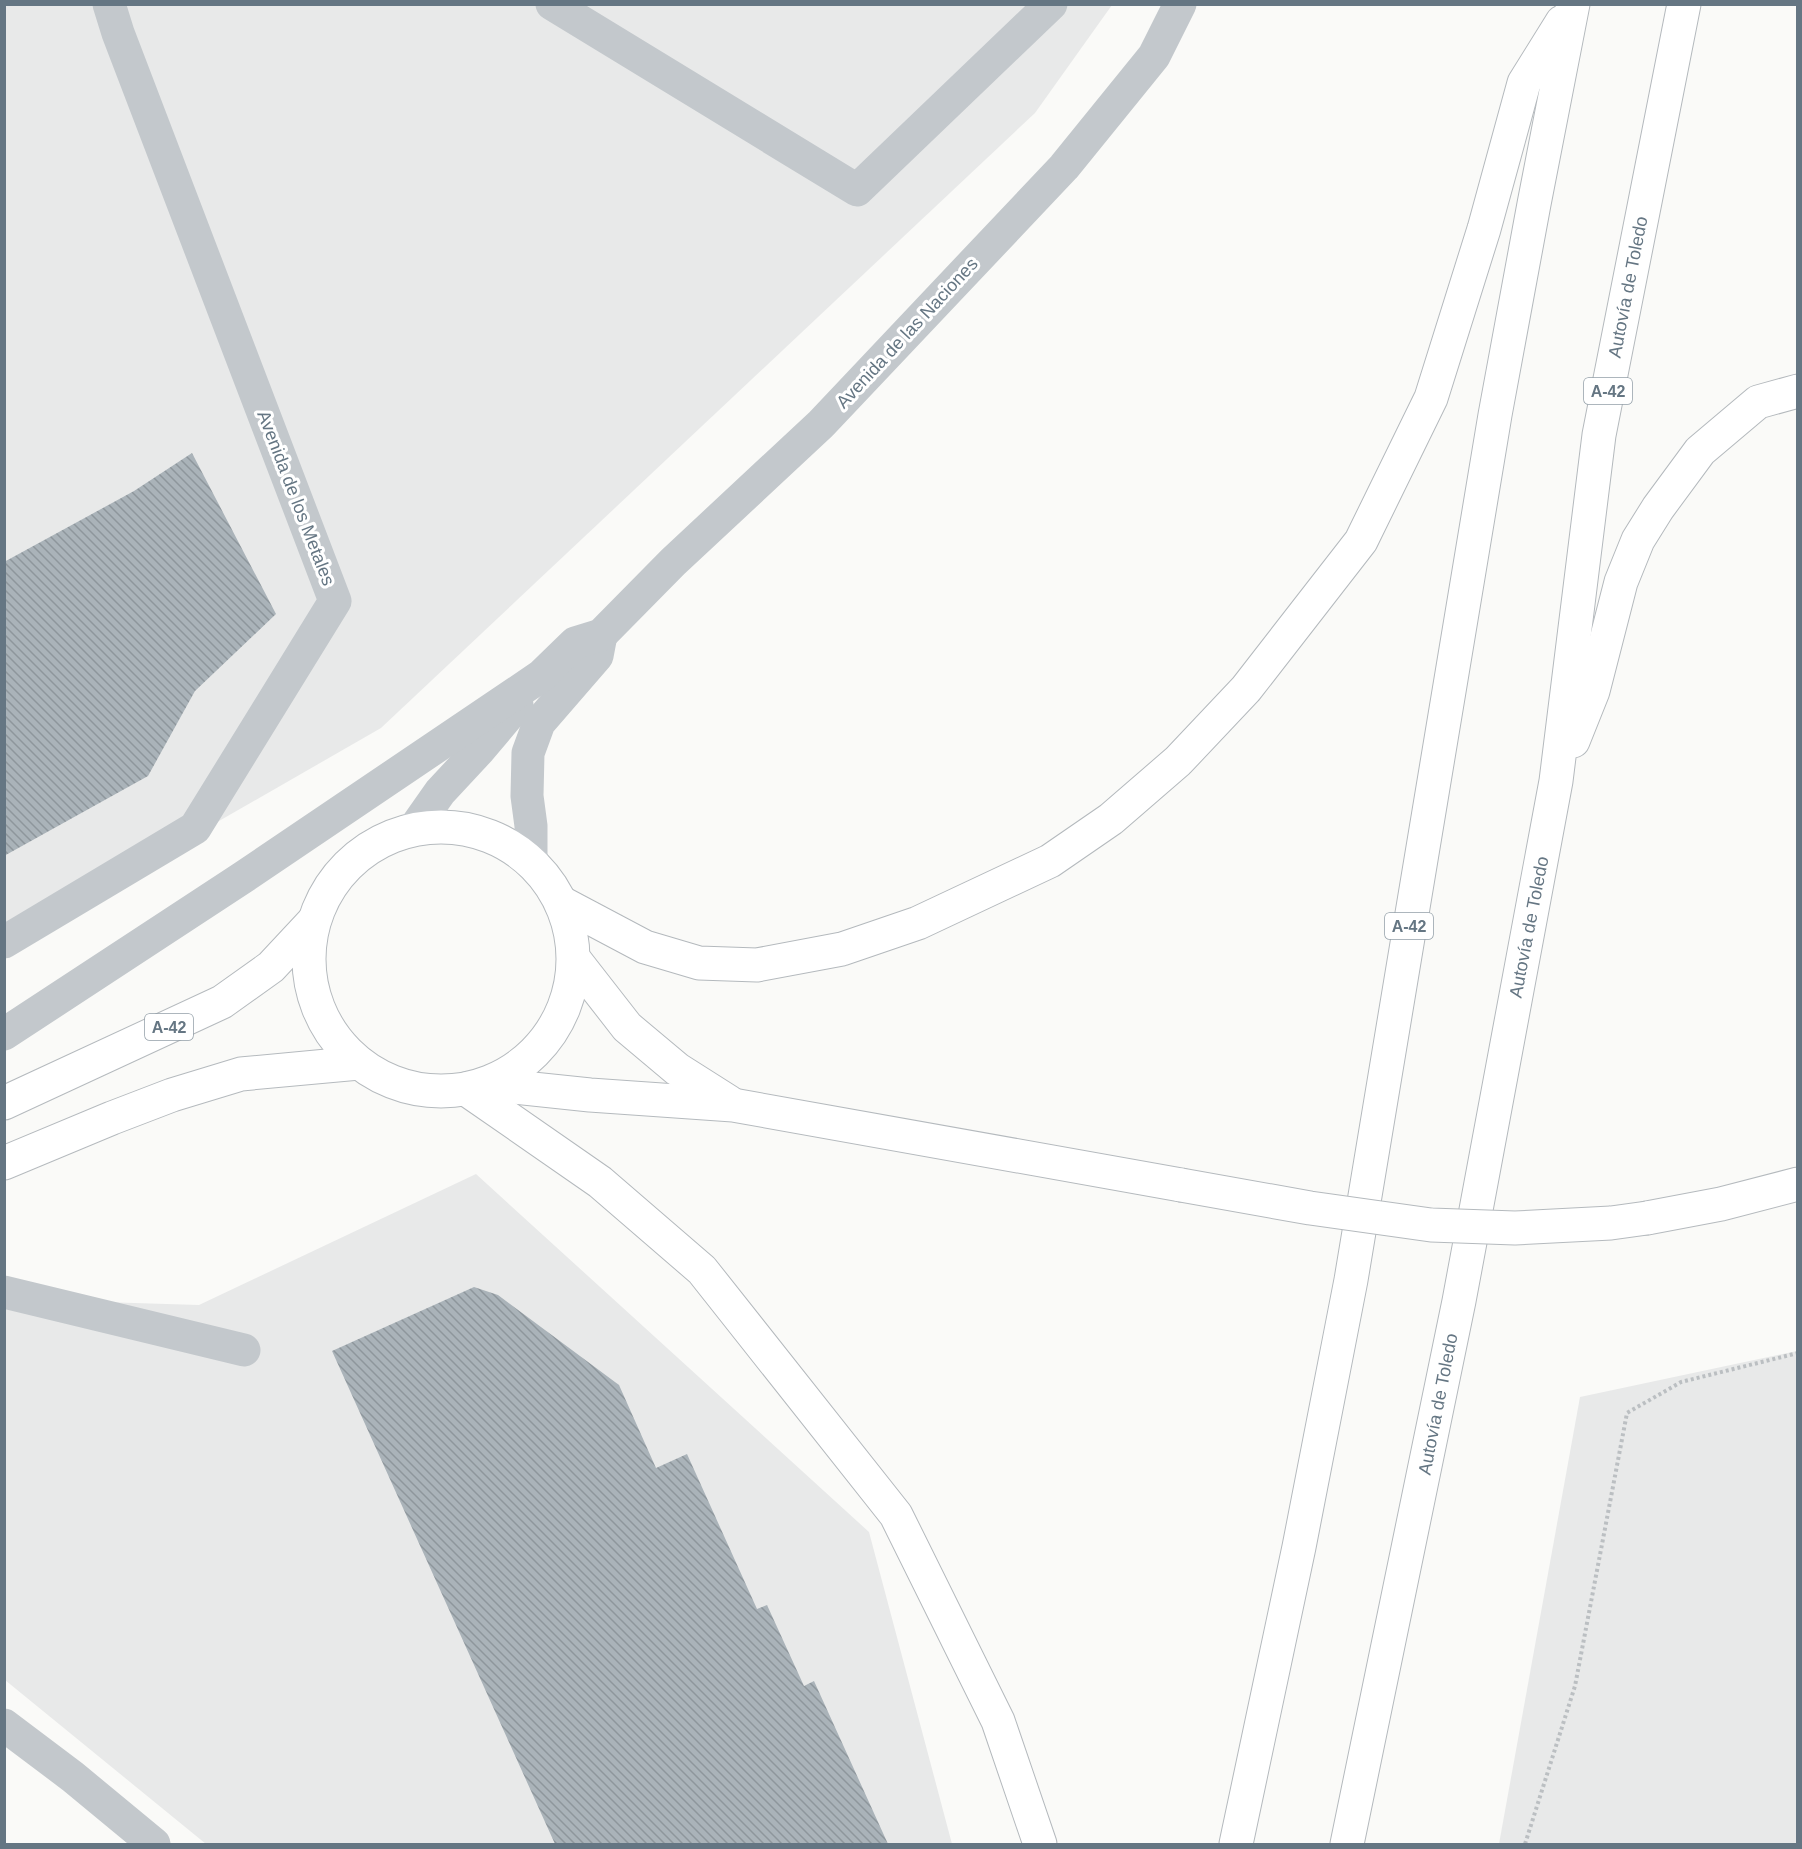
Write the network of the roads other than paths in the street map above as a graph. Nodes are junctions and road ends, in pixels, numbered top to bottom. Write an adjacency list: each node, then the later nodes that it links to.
1 (109, 4): 15 (street, Avenida de los Metales)
2 (552, 4): 3 (street)
3 (1051, 4)
4 (1180, 4): 8 (street, Avenida de las Naciones)
5 (1684, 4): 10 (main road, Autovía de Toledo / A-42)
6 (1573, 5): 13 (main road); 29 (main road, A-42)
7 (1797, 391): 10 (main road)
8 (601, 635): 9 (street); 12 (street)
9 (541, 676): 11 (street); 17 (street)
10 (1556, 781): 30 (main road, Autovía de Toledo / A-42)
11 (414, 829): 12 (main road, A-42); 14 (main road, A-42)
12 (531, 862): 13 (main road, A-42)
13 (562, 903): 16 (main road, A-42)
14 (313, 922): 18 (main road, A-42); 20 (main road, A-42)
15 (4, 942)
16 (574, 959): 19 (main road, A-42); 21 (main road)
17 (4, 1034)
18 (358, 1063): 19 (main road, A-42); 22 (main road)
19 (476, 1087): 21 (main road); 28 (main road)
20 (4, 1103)
21 (733, 1105): 23 (main road, bridge)
22 (4, 1163)
23 (1797, 1184)
24 (4, 1292): 25 (street)
25 (244, 1350)
26 (4, 1725): 27 (street)
27 (154, 1845)
28 (1040, 1845)
29 (1236, 1845)
30 (1347, 1845)

